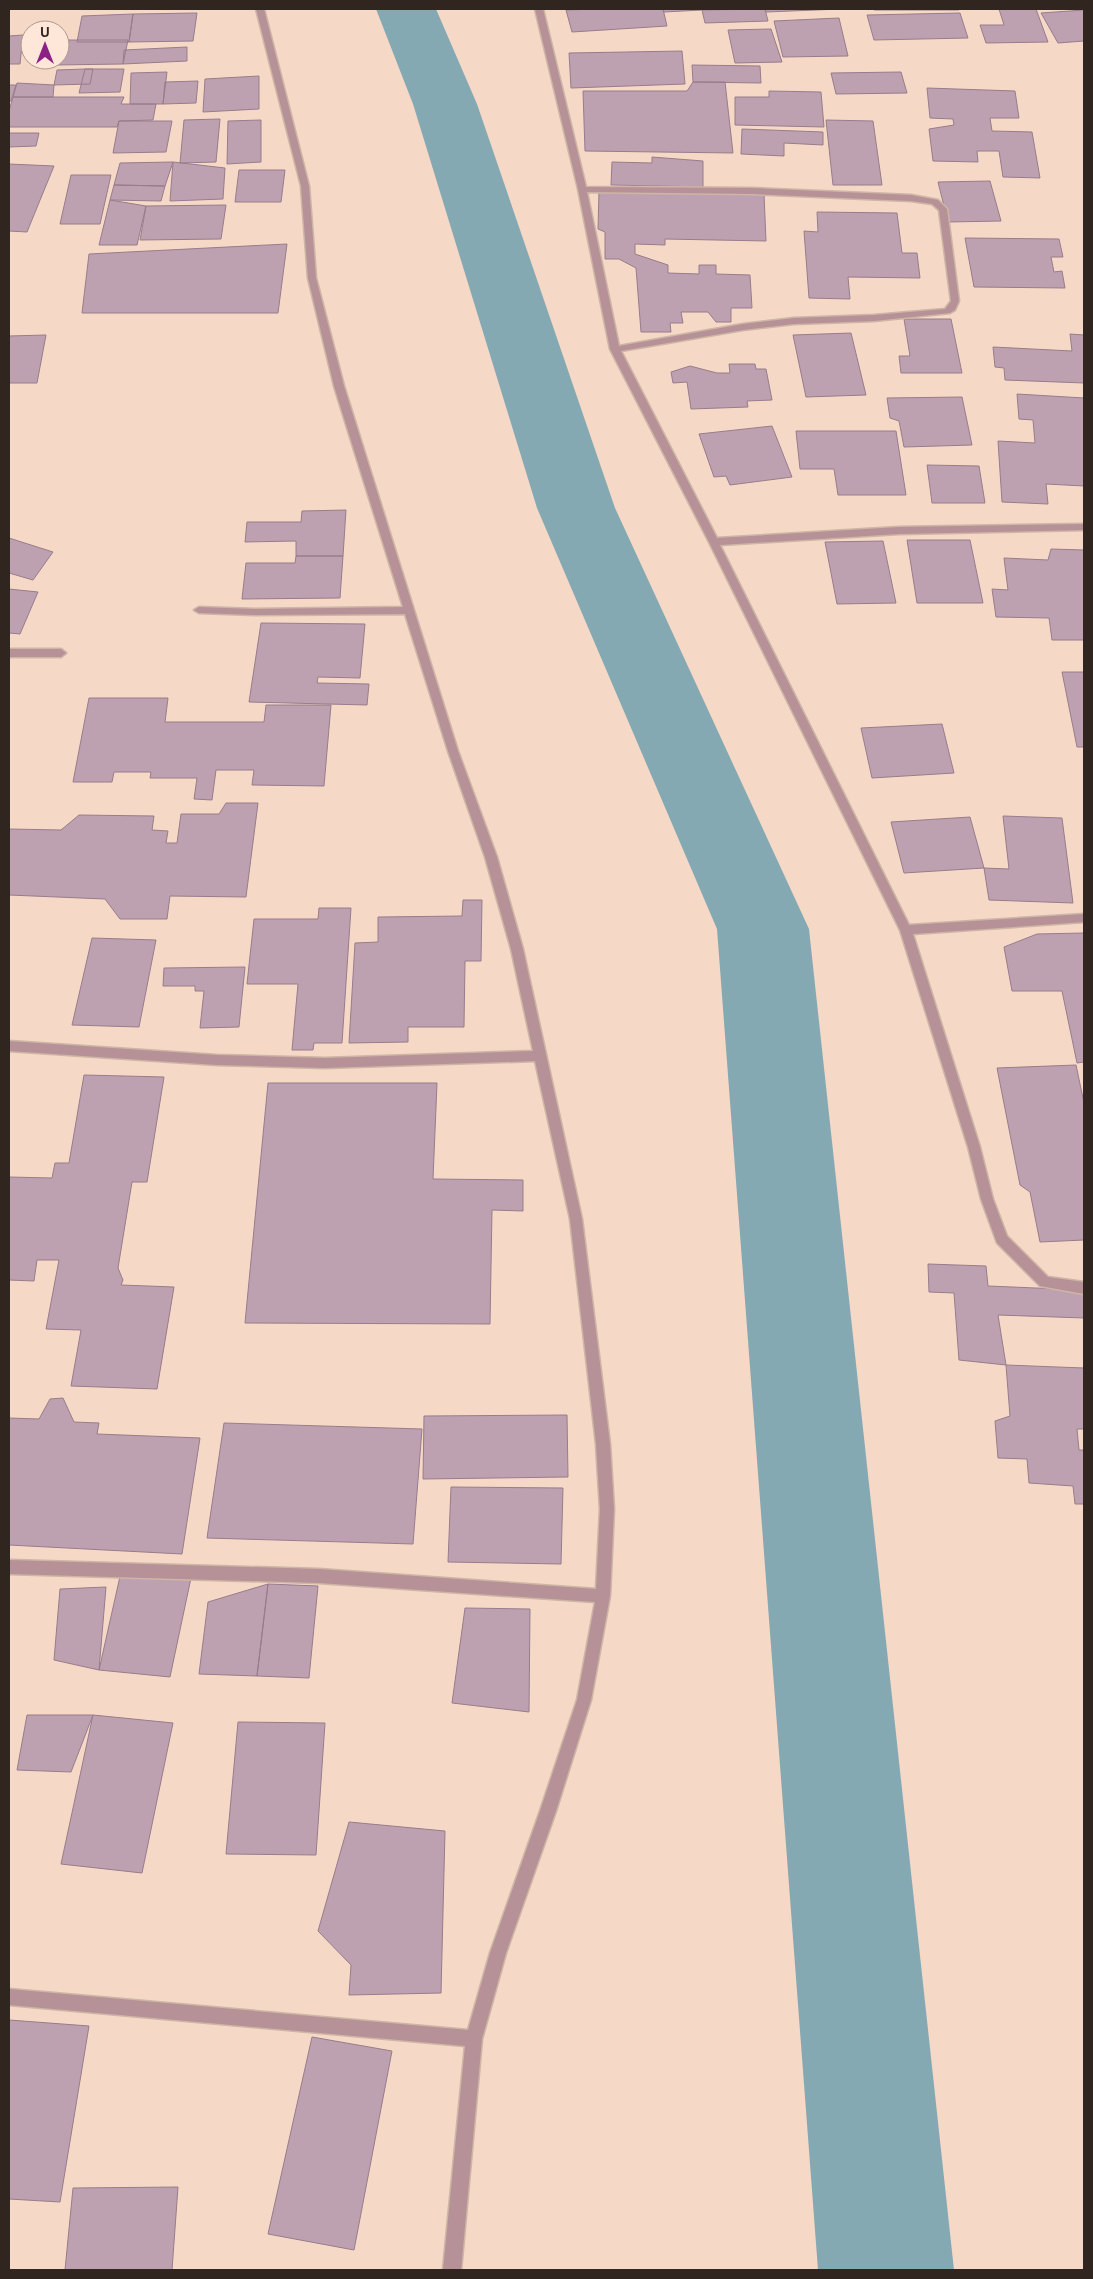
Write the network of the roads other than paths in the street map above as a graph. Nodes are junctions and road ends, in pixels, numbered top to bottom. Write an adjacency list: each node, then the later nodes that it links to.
1 (260, 9): 8 (street)
2 (539, 9): 3 (street)
3 (582, 189): 4 (street); 4 (street)
4 (615, 349): 6 (street)
5 (1084, 527): 6 (street)
6 (714, 542): 12 (street)
7 (199, 610): 8 (street)
8 (409, 610): 14 (street)
9 (9, 653): 10 (street)
10 (61, 653)
11 (1084, 918): 12 (street)
12 (906, 930): 15 (street)
13 (9, 1046): 14 (street)
14 (540, 1056): 17 (street)
15 (1084, 1288)
16 (9, 1567): 17 (street)
17 (603, 1596): 19 (street)
18 (9, 1997): 19 (street)
19 (474, 2039): 20 (street)
20 (452, 2270)

